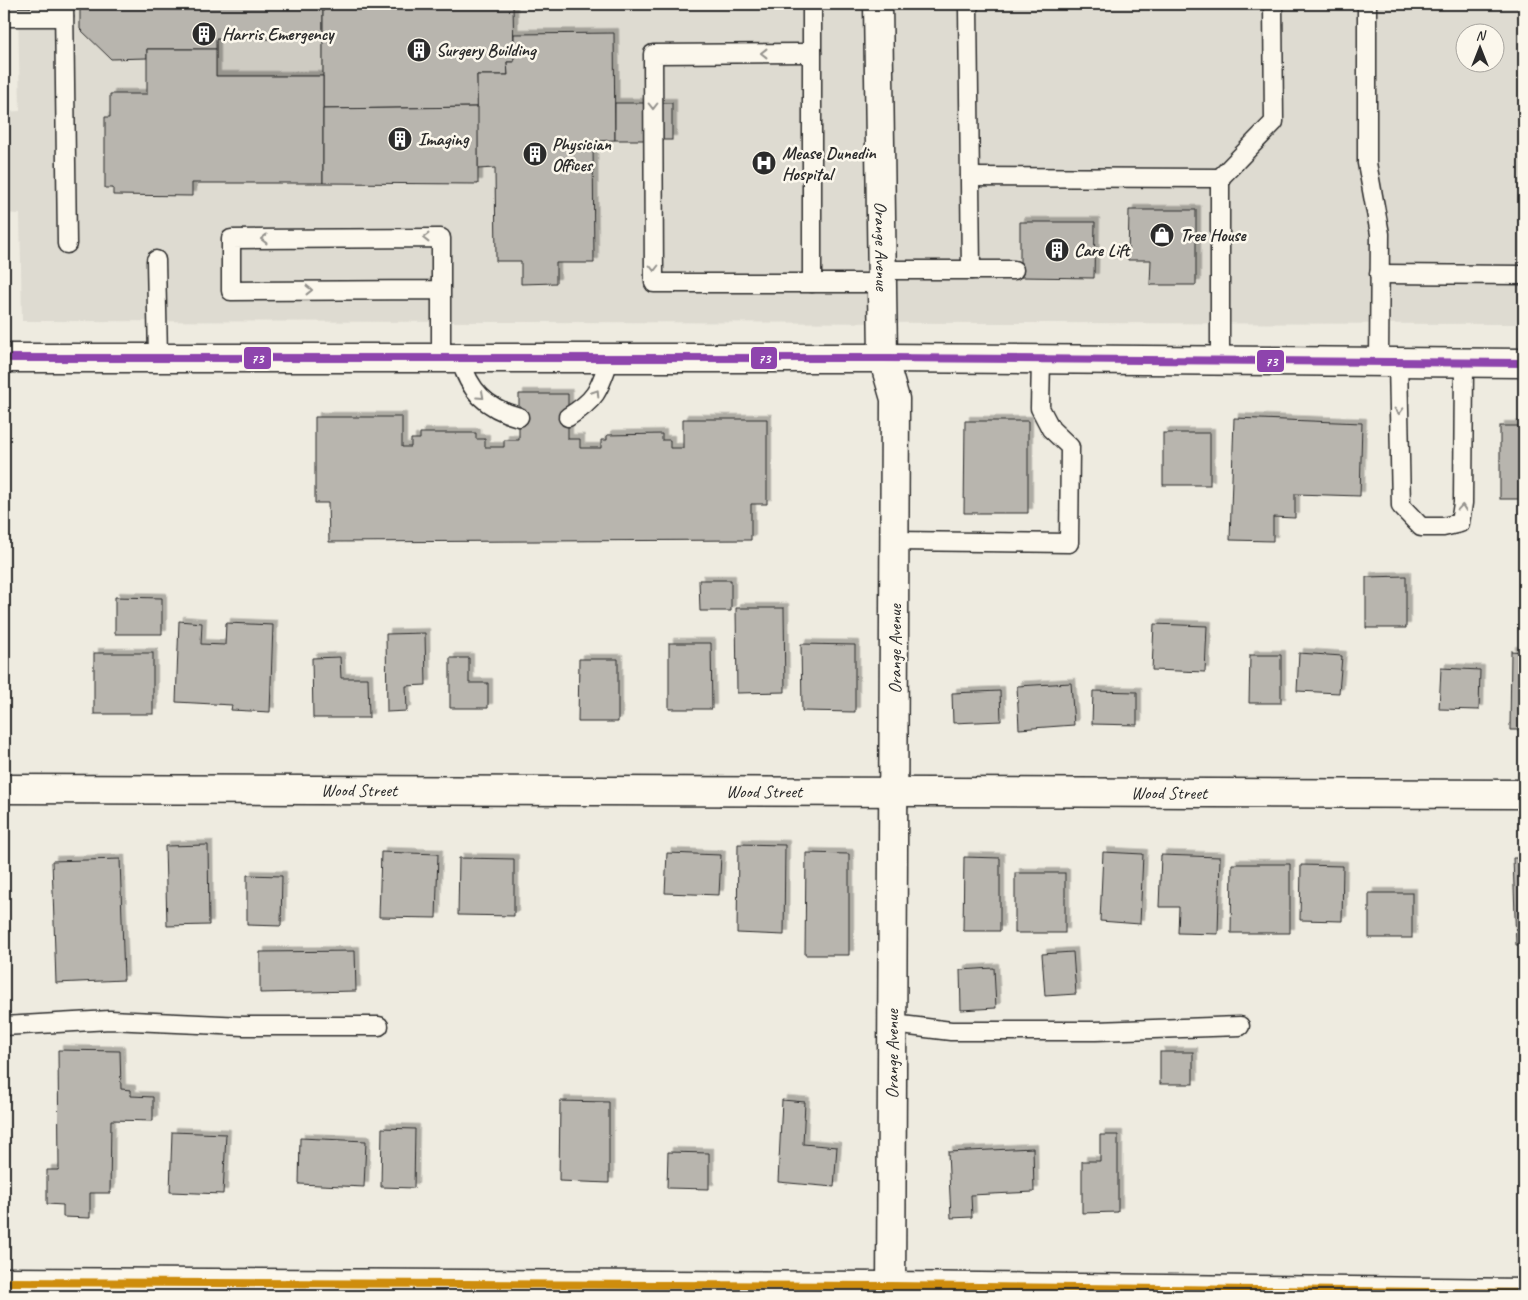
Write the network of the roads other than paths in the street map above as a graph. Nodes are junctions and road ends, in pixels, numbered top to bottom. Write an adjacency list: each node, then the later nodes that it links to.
1 (812, 4): 8 (lane)
2 (878, 4): 16 (street, Orange Avenue)
3 (970, 4): 9 (lane)
4 (1273, 4): 10 (lane)
5 (1367, 4): 15 (lane)
6 (64, 10): 7 (lane); 11 (lane)
7 (4, 17)
8 (812, 54): 18 (lane); 18 (lane, one-way to 18)
9 (970, 177): 10 (lane); 13 (lane)
10 (1220, 178): 26 (lane)
11 (67, 244)
12 (156, 260): 21 (lane)
13 (971, 270): 14 (lane); 16 (lane)
14 (1014, 270)
15 (1379, 274): 17 (lane); 27 (lane)
16 (882, 276): 18 (lane); 24 (street, Orange Avenue)
17 (1524, 276)
18 (812, 283)
19 (440, 290): 19 (lane, one-way to 19); 22 (lane)
20 (4, 358): 21 (street)
21 (158, 358): 22 (street)
22 (450, 358): 23 (street); 30 (lane, one-way to 30)
23 (610, 358): 24 (street); 31 (lane, one-way to 23)
24 (883, 358): 25 (street); 32 (street, Orange Avenue)
25 (1041, 360): 26 (street); 32 (lane)
26 (1220, 361): 27 (street)
27 (1388, 362): 28 (street); 28 (lane, one-way to 28)
28 (1464, 362): 29 (street)
29 (1524, 363)
30 (518, 417)
31 (568, 417)
32 (895, 541): 34 (street, Orange Avenue)
33 (4, 789): 34 (street, Wood Street)
34 (894, 791): 35 (street, Wood Street); 36 (street, Orange Avenue)
35 (1524, 794)
36 (893, 1024): 39 (lane); 41 (street, Orange Avenue)
37 (4, 1026): 38 (lane)
38 (379, 1026)
39 (1240, 1026)
40 (4, 1282): 41 (street)
41 (891, 1291): 42 (street)
42 (1524, 1293)

